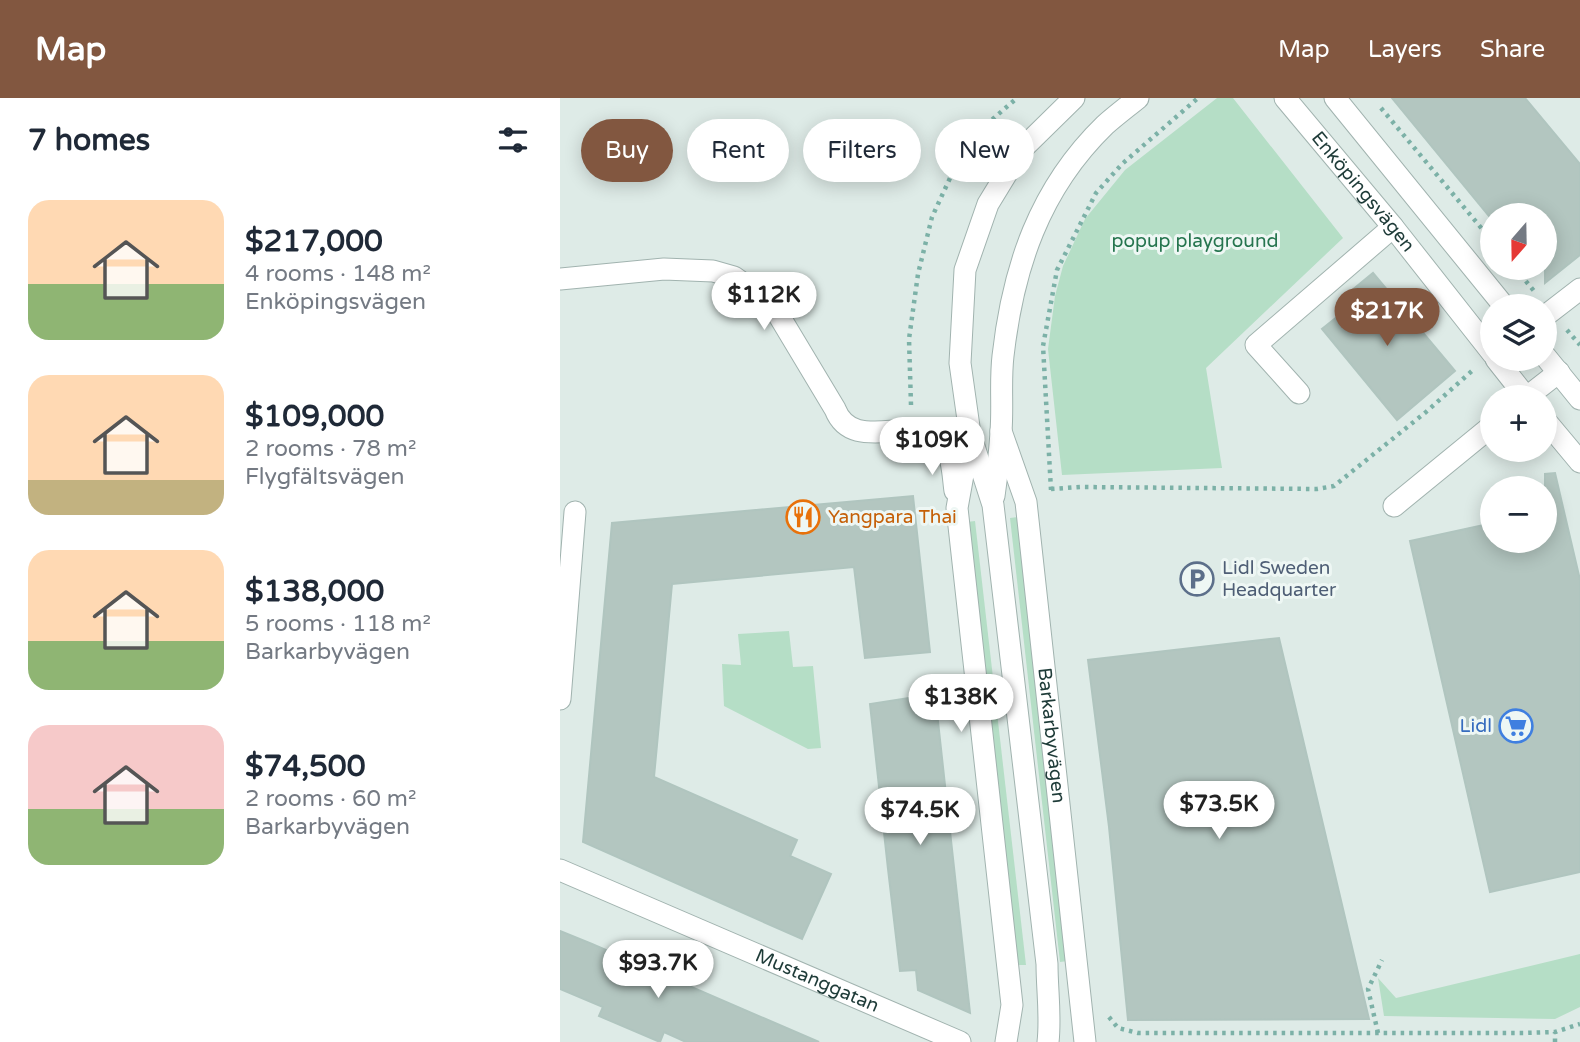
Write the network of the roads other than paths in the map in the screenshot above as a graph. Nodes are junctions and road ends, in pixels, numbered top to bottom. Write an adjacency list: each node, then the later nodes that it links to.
1 (1074, 98): 19 (street, Barkarbyvägen)
2 (1138, 98): 18 (street, Barkarbyvägen)
3 (1285, 98): 5 (street, Enköpingsvägen)
4 (1335, 98): 8 (street, Enköpingsvägen)
5 (1393, 227): 10 (street, Enköpingsvägen); 16 (street)
6 (560, 279): 25 (street)
7 (1580, 289): 9 (street)
8 (1494, 294)
9 (1557, 307)
10 (1480, 348)
11 (1557, 370): 17 (street)
12 (1500, 371): 14 (street, Enköpingsvägen)
13 (1547, 371): 15 (street)
14 (1515, 385)
15 (1536, 385)
16 (1299, 393)
17 (1580, 399)
18 (1001, 431): 19 (street); 23 (street, Barkarbyvägen); 32 (street, Barkarbyvägen)
19 (970, 434): 23 (street, Barkarbyvägen); 25 (street, Barkarbyvägen)
20 (1557, 434): 22 (street)
21 (1480, 436): 24 (street)
22 (1580, 462)
23 (993, 505): 31 (street, Barkarbyvägen)
24 (1394, 506)
25 (957, 508): 30 (street, Barkarbyvägen)
26 (575, 512): 27 (street)
27 (560, 699)
28 (560, 870): 29 (street, Mustanggatan)
29 (960, 1042)
30 (1006, 1042)
31 (1048, 1042)
32 (1085, 1042)

